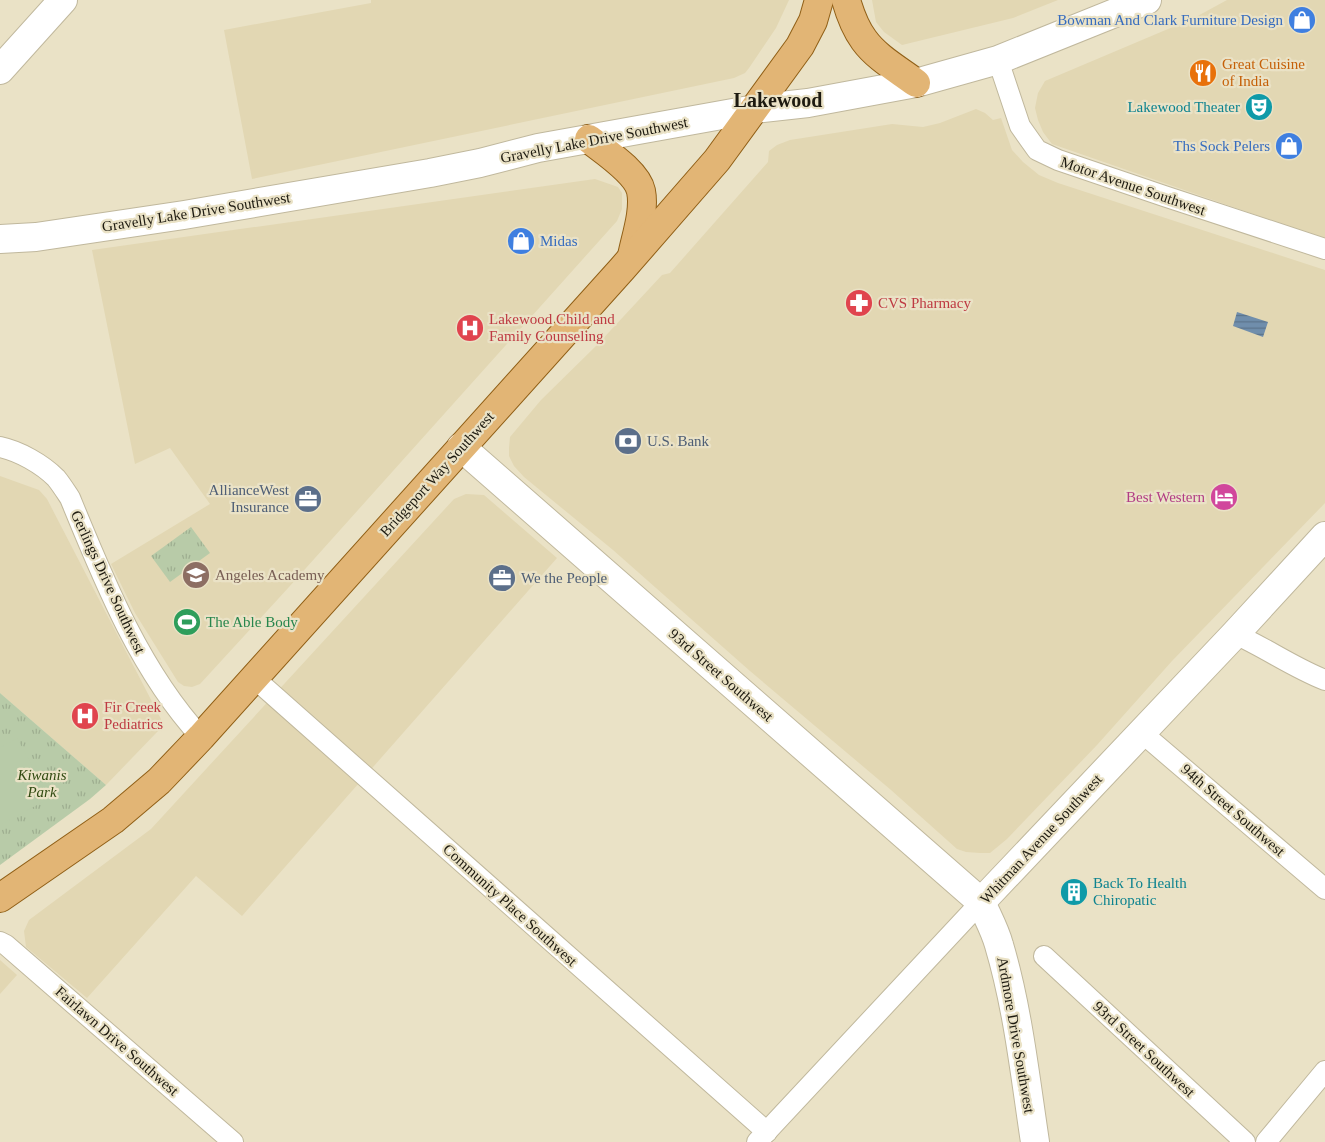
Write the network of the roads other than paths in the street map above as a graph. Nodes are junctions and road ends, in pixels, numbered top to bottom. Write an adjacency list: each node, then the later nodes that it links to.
1 (64, 0): 6 (street)
2 (819, 0): 8 (main road, Bridgeport Way Southwest)
3 (846, 0): 7 (main road)
4 (1147, 0): 5 (street, Gravelly Lake Drive Southwest)
5 (998, 60): 7 (street, Gravelly Lake Drive Southwest); 11 (street, Motor Avenue Southwest)
6 (0, 70)
7 (916, 83): 8 (street, Gravelly Lake Drive Southwest)
8 (755, 109): 9 (street, Gravelly Lake Drive Southwest); 12 (main road, Bridgeport Way Southwest)
9 (589, 139): 10 (street, Gravelly Lake Drive Southwest); 12 (main road)
10 (0, 240)
11 (1325, 249)
12 (632, 256): 14 (main road, Bridgeport Way Southwest)
13 (0, 447): 20 (street, Gerlings Drive Southwest)
14 (461, 447): 17 (main road, Bridgeport Way Southwest); 23 (street, 93rd Street Southwest)
15 (1325, 536): 16 (street, Whitman Avenue Southwest)
16 (1235, 634): 18 (street); 19 (street, Whitman Avenue Southwest)
17 (254, 678): 20 (main road, Bridgeport Way Southwest); 27 (street, Community Place Southwest)
18 (1325, 680)
19 (1141, 732): 21 (street, 94th Street Southwest); 23 (street, Whitman Avenue Southwest)
20 (201, 737): 22 (main road, Bridgeport Way Southwest)
21 (1325, 889)
22 (0, 898)
23 (981, 902): 27 (street, Whitman Avenue Southwest); 29 (street, Ardmore Drive Southwest)
24 (0, 942): 28 (street, Fairlawn Drive Southwest)
25 (1044, 956): 30 (street, 93rd Street Southwest)
26 (1325, 1071): 31 (street)
27 (762, 1137)
28 (233, 1142)
29 (1035, 1142)
30 (1245, 1142)
31 (1266, 1142)

